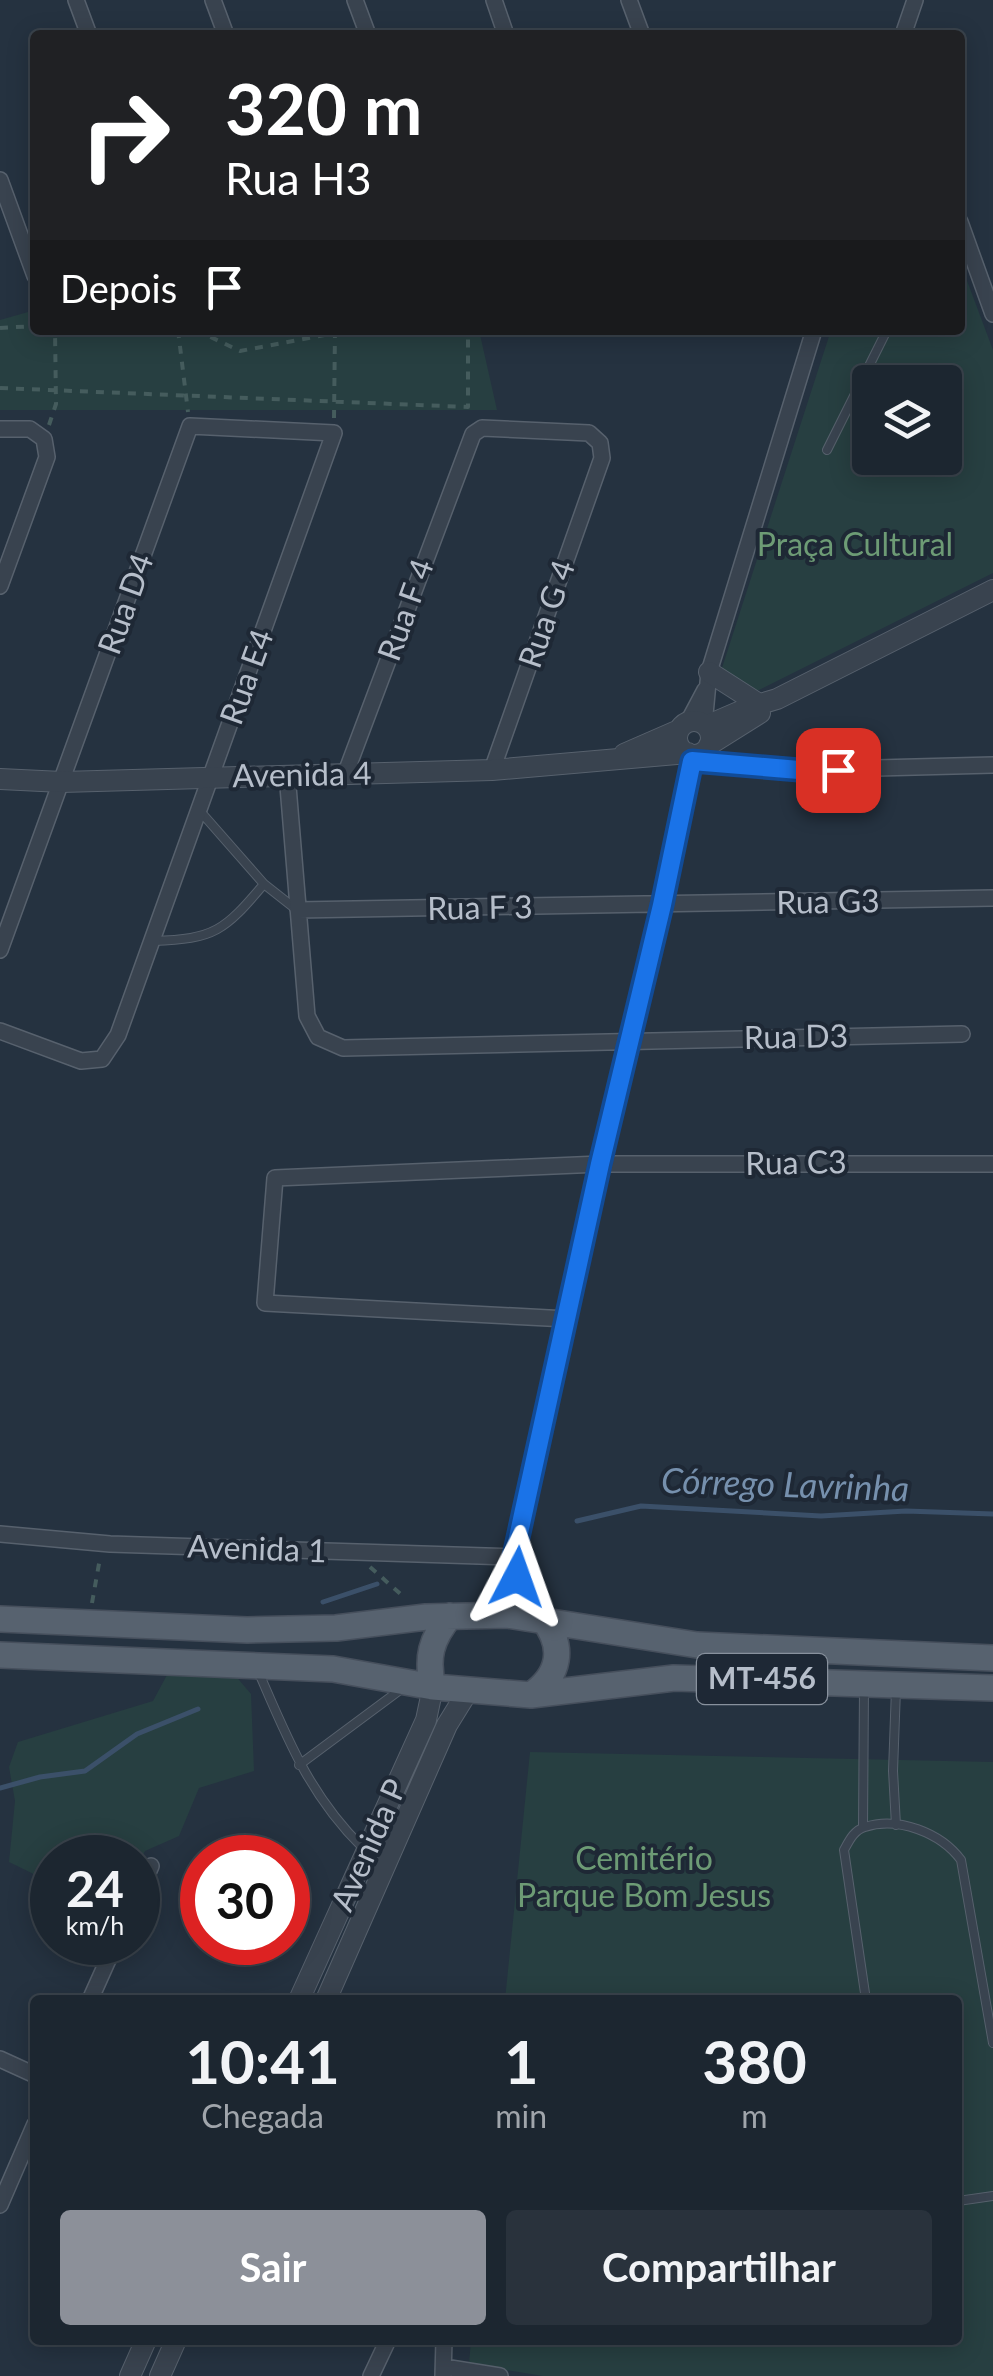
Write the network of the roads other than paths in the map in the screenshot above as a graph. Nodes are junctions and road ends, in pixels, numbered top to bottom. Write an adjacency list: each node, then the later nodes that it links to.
1 (76, 0): 7 (street)
2 (213, 0): 8 (street)
3 (355, 0): 9 (street)
4 (494, 0): 10 (street)
5 (629, 0): 11 (street)
6 (915, 0): 12 (street)
7 (87, 30)
8 (224, 30)
9 (366, 30)
10 (504, 30)
11 (640, 30)
12 (905, 30)
13 (0, 180): 15 (street)
14 (965, 245): 16 (street)
15 (30, 264)
16 (993, 314)
17 (812, 335): 25 (street)
18 (885, 335): 21 (lane)
19 (0, 429): 23 (street)
20 (334, 433): 32 (street, Rua E4); 34 (street, Rua D4)
21 (828, 450)
22 (602, 458): 29 (street, Rua G 4); 31 (street, Rua F 4)
23 (0, 586)
24 (993, 590): 26 (street, Avenida 4)
25 (709, 677): 26 (street); 27 (street)
26 (768, 702): 27 (street, Avenida 4)
27 (695, 740): 28 (street); 29 (street, Avenida 4); 38 (street)
28 (993, 765)
29 (492, 770): 31 (street, Avenida 4)
30 (288, 774): 31 (street, Avenida 4); 32 (street, Avenida 4); 39 (street)
31 (345, 775)
32 (211, 776): 34 (street, Avenida 4); 35 (street, Rua E4)
33 (0, 779): 34 (street, Avenida 4)
34 (62, 782): 41 (street, Rua D4)
35 (199, 810): 36 (lane); 40 (street, Rua E4)
36 (264, 884): 39 (lane); 40 (lane)
37 (993, 898): 38 (street, Rua G3)
38 (662, 905): 39 (street, Rua F 3); 44 (street)
39 (298, 910): 44 (street, Rua D3)
40 (152, 941): 42 (street, Rua E4)
41 (0, 950)
42 (0, 1031)
43 (962, 1034): 44 (street, Rua D3)
44 (630, 1041): 45 (street)
45 (600, 1164): 46 (street, Rua C3); 47 (street); 47 (street, Rua C3)
46 (993, 1164)
47 (567, 1319): 49 (street)
48 (0, 1534): 49 (street, Avenida 1)
49 (514, 1556): 50 (street); 53 (street)
50 (480, 1615): 51 (main road, MT-456); 53 (main road, MT-456)
51 (438, 1617): 52 (main road, MT-456); 58 (main road)
52 (0, 1619)
53 (543, 1619): 55 (main road, MT-456); 62 (main road)
54 (0, 1654): 56 (main road, MT-456)
55 (993, 1658)
56 (255, 1664): 58 (main road, MT-456); 63 (lane)
57 (864, 1684): 59 (main road, MT-456); 62 (main road, MT-456); 65 (lane)
58 (421, 1685): 61 (main road, MT-456); 63 (lane); 66 (street, Avenida P)
59 (896, 1686): 60 (main road, MT-456); 64 (lane)
60 (993, 1688)
61 (468, 1691): 62 (main road, MT-456); 67 (street, Avenida P)
62 (531, 1695)
63 (299, 1766): 66 (lane)
64 (896, 1825): 65 (lane); 73 (lane)
65 (863, 1827): 72 (lane)
66 (366, 1852): 67 (lane); 70 (street, Avenida P)
67 (386, 1862): 71 (street, Avenida P)
68 (106, 1965): 69 (street)
69 (92, 1995)
70 (301, 1995)
71 (328, 1995)
72 (865, 1995)
73 (993, 2043)
74 (0, 2059): 75 (street)
75 (30, 2073)
76 (30, 2136): 79 (street)
77 (993, 2196): 78 (lane)
78 (962, 2200)
79 (0, 2205)
80 (144, 2345): 85 (street)
81 (174, 2345): 86 (street)
82 (386, 2345): 87 (street)
83 (444, 2345): 84 (street)
84 (443, 2372): 88 (street)
85 (130, 2376)
86 (160, 2376)
87 (371, 2376)
88 (500, 2376)

